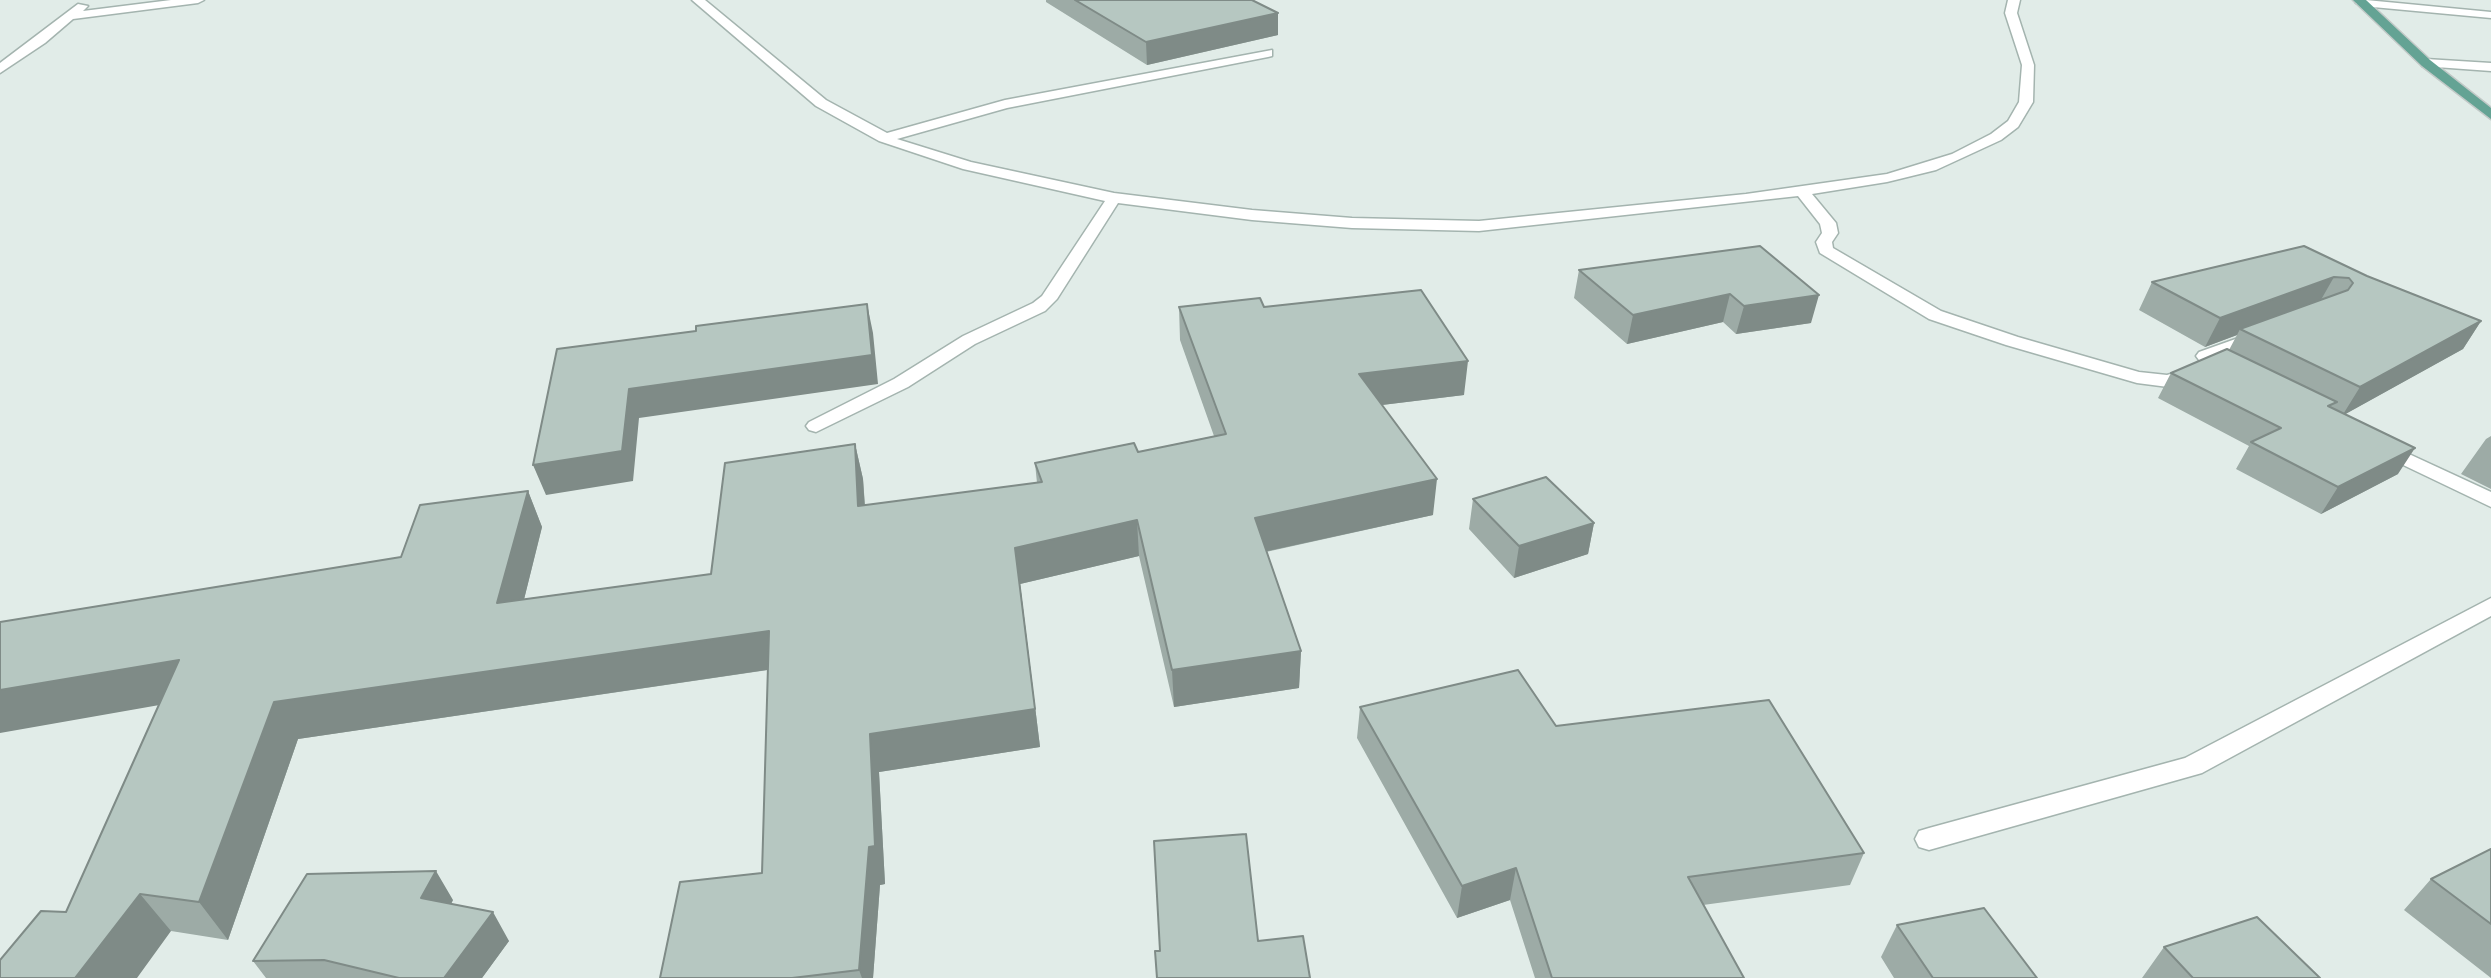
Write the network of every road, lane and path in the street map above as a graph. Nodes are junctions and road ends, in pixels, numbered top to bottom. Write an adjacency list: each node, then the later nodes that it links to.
1 (89, 0): 7 (street)
2 (198, 0): 7 (street)
3 (698, 0): 13 (street)
4 (2014, 0): 14 (street)
5 (2360, 1): 6 (street); 9 (main road)
6 (2491, 15)
7 (71, 16): 11 (street)
8 (1268, 53): 13 (street)
9 (2426, 63): 10 (street); 12 (main road)
10 (2491, 67)
11 (0, 69)
12 (2491, 115)
13 (884, 138): 15 (street)
14 (1797, 191): 15 (street); 17 (street)
15 (1110, 202): 19 (street)
16 (2273, 331): 17 (street)
17 (2212, 364): 18 (street)
18 (2248, 382)
19 (816, 426)
20 (2370, 441): 21 (street)
21 (2491, 500)
22 (2491, 606): 23 (street)
23 (1929, 839)

